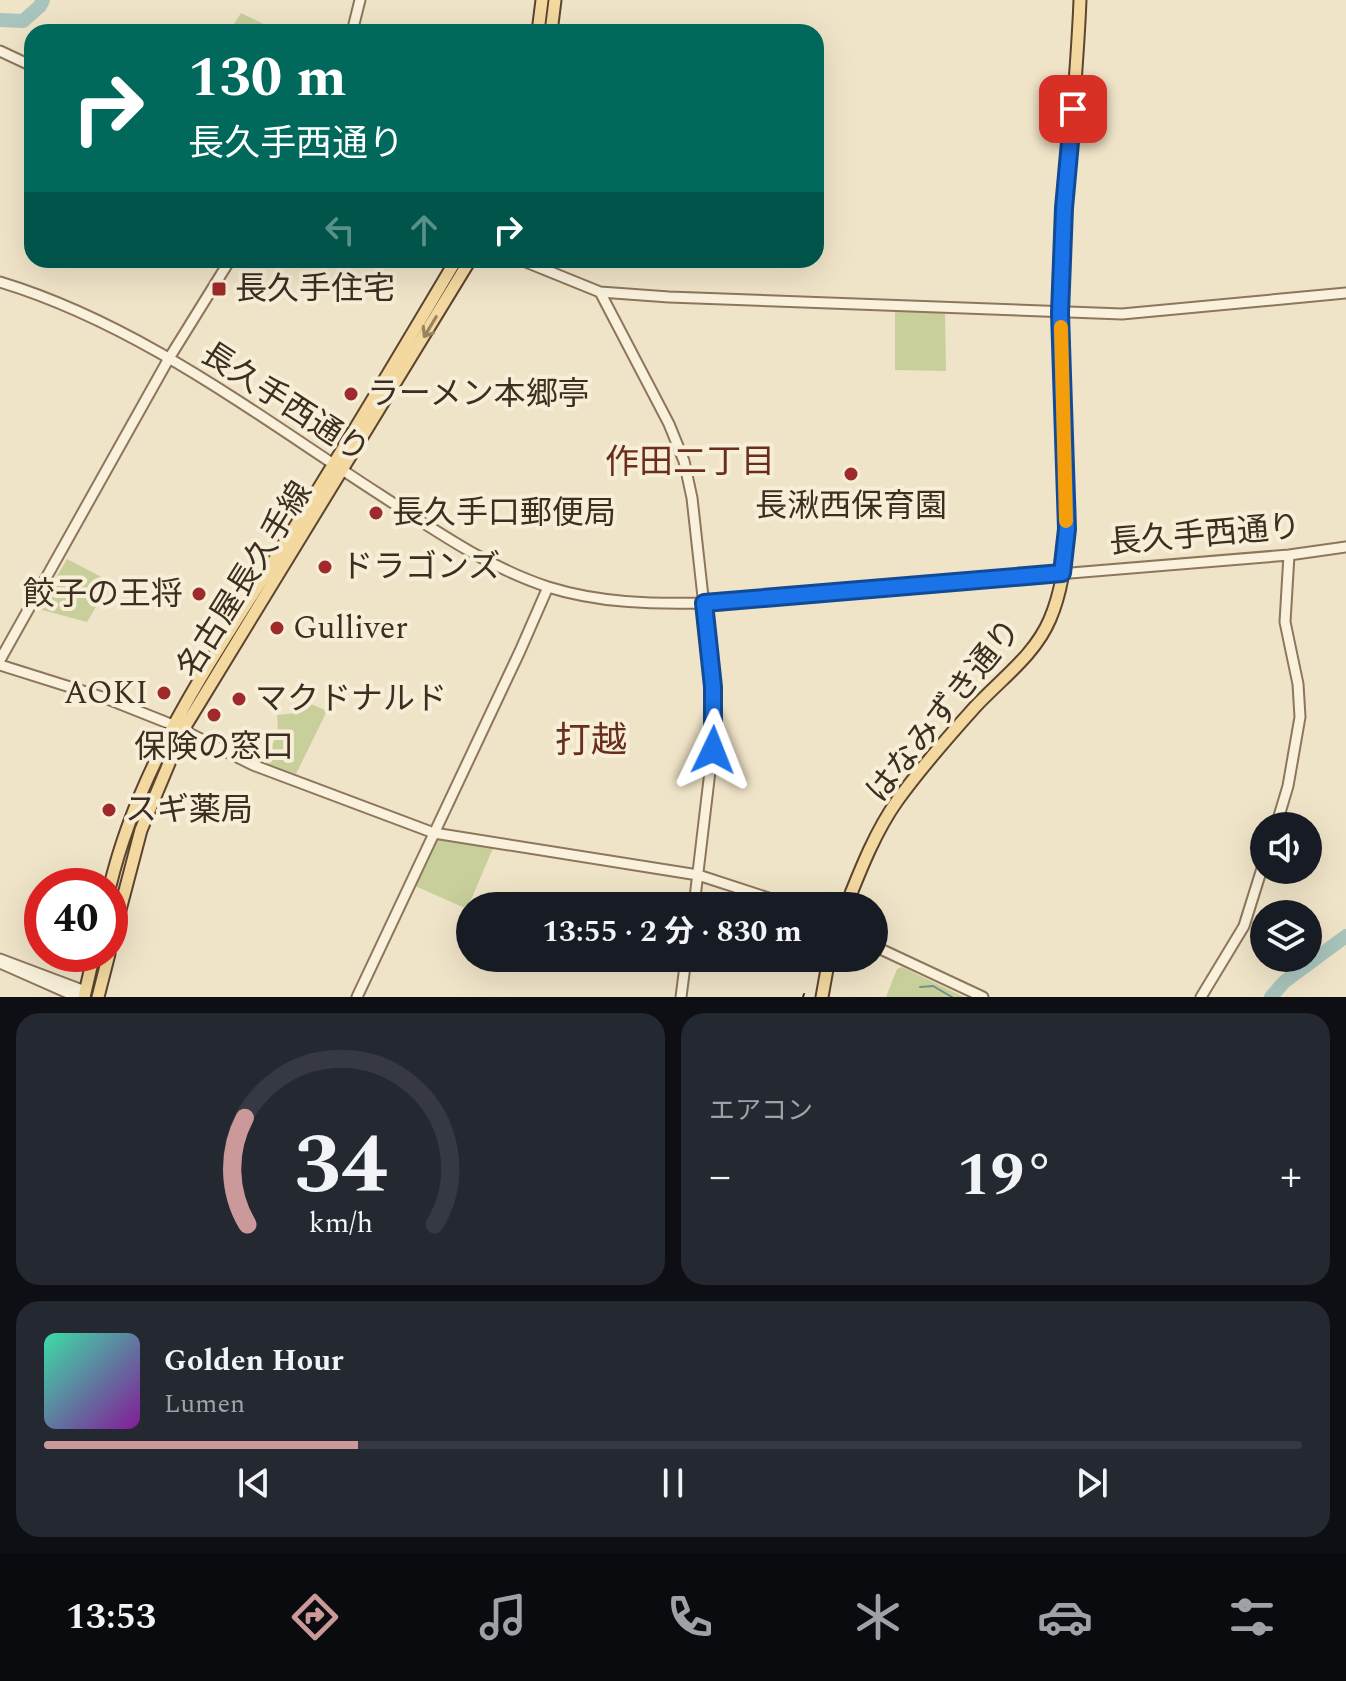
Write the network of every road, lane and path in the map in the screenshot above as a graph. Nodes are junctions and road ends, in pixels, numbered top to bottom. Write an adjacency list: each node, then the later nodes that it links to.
1 (360, 0): 5 (street)
2 (542, 0): 6 (main road)
3 (555, 0): 7 (main road)
4 (1080, 0): 17 (main road, はなみずき通り)
5 (354, 24)
6 (539, 24)
7 (552, 24)
8 (0, 51): 9 (street)
9 (24, 62)
10 (225, 268): 18 (street)
11 (451, 268): 19 (main road, 名古屋長久手線)
12 (465, 268): 19 (main road, 名古屋長久手線, one-way to 19)
13 (541, 268): 15 (street)
14 (0, 282): 18 (street, 長久手西通り)
15 (600, 292): 17 (street); 24 (street)
16 (1346, 293): 17 (street)
17 (1060, 313): 22 (main road, はなみずき通り)
18 (168, 360): 19 (street, 長久手西通り); 25 (street)
19 (338, 468): 23 (street, 長久手西通り); 26 (main road, 名古屋長久手線)
20 (1346, 547): 21 (street, 長久手西通り)
21 (1289, 555): 22 (street, 長久手西通り); 27 (street)
22 (1062, 573): 24 (street, 長久手西通り); 35 (main road, はなみずき通り)
23 (548, 587): 24 (street, 長久手西通り); 28 (street)
24 (704, 603): 30 (street)
25 (0, 662): 26 (street)
26 (178, 727): 28 (street); 29 (main road, 名古屋長久手線); 31 (main road, 名古屋長久手線)
27 (1280, 812)
28 (434, 833): 30 (street); 44 (street)
29 (115, 868)
30 (698, 875): 33 (street); 34 (street)
31 (128, 879)
32 (1257, 884): 48 (street)
33 (696, 892)
34 (750, 892)
35 (852, 892)
36 (888, 953): 47 (street)
37 (0, 961): 42 (street)
38 (89, 972): 42 (main road)
39 (104, 972): 43 (main road, 名古屋長久手線)
40 (684, 972): 45 (street)
41 (826, 972): 46 (main road)
42 (82, 995): 43 (main road)
43 (99, 997)
44 (357, 997)
45 (681, 997)
46 (822, 997)
47 (983, 997)
48 (1201, 997)

